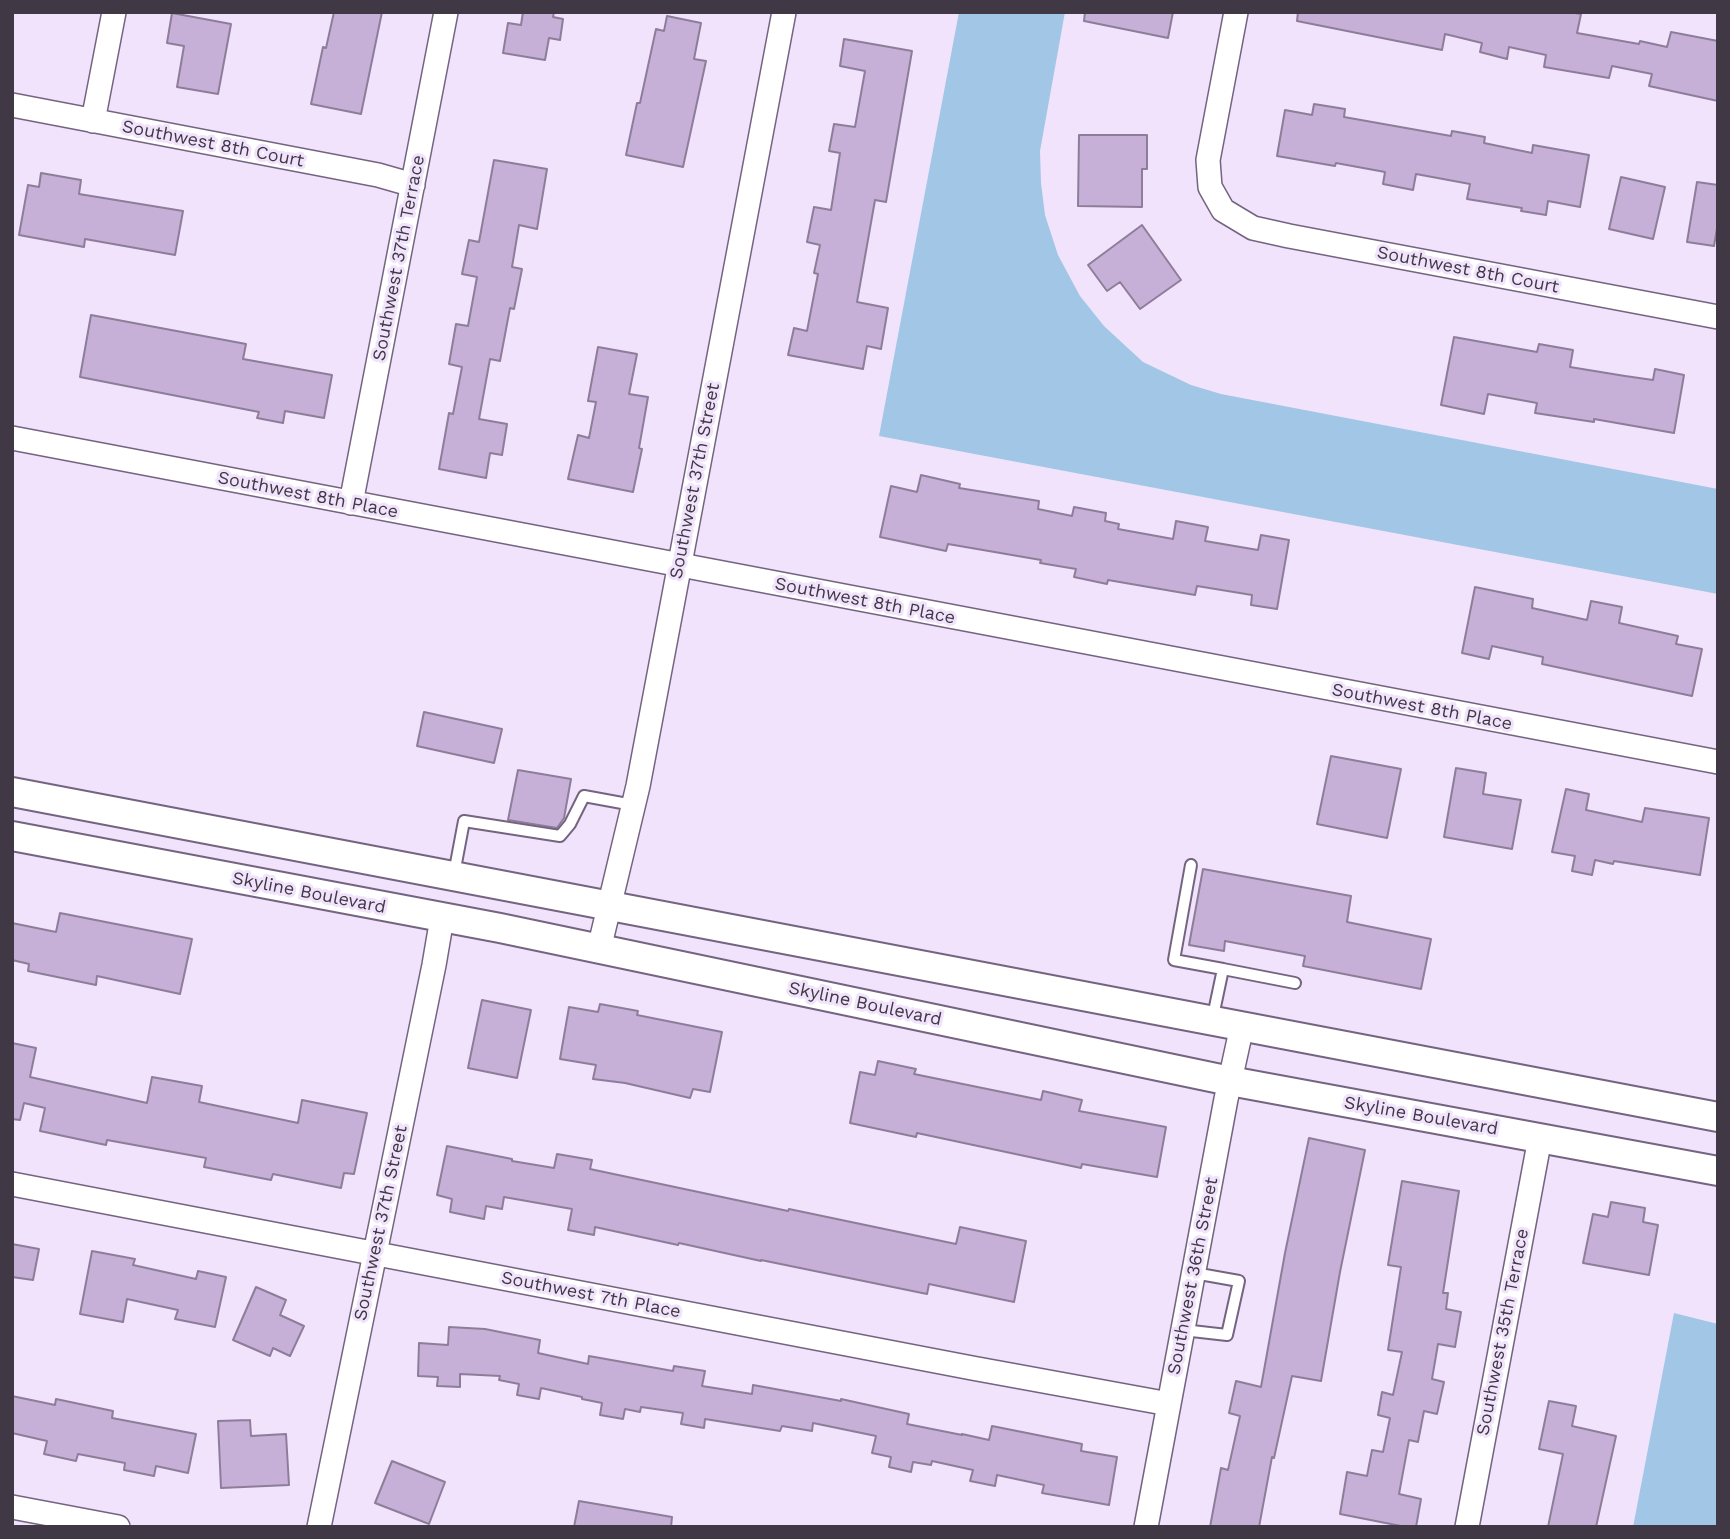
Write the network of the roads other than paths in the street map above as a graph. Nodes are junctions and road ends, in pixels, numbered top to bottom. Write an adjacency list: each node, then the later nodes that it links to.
1 (114, 12): 6 (street)
2 (446, 12): 7 (street, Southwest 37th Terrace)
3 (784, 12): 11 (street, Southwest 37th Street)
4 (1236, 12): 8 (street, Southwest 8th Court)
5 (12, 105): 6 (street, Southwest 8th Court)
6 (93, 121): 7 (street, Southwest 8th Court)
7 (414, 185): 10 (street, Southwest 37th Terrace)
8 (1718, 317)
9 (12, 438): 10 (street, Southwest 8th Place)
10 (351, 503): 11 (street, Southwest 8th Place)
11 (679, 565): 12 (street, Southwest 8th Place); 14 (street, Southwest 37th Street)
12 (1718, 762)
13 (12, 792): 17 (street)
14 (633, 805): 17 (lane); 18 (street, Southwest 37th Street)
15 (12, 836): 19 (street, Skyline Boulevard)
16 (1191, 865): 21 (lane)
17 (453, 876): 18 (street)
18 (610, 905): 20 (street, Southwest 37th Street); 23 (street)
19 (442, 918): 20 (street, Skyline Boulevard); 30 (street, Southwest 37th Street)
20 (599, 949): 25 (street, Skyline Boulevard)
21 (1223, 970): 22 (lane); 23 (lane)
22 (1295, 983)
23 (1212, 1021): 24 (street)
24 (1242, 1026): 25 (street, Southwest 36th Street); 26 (street)
25 (1230, 1081): 27 (street, Skyline Boulevard); 31 (street, Southwest 36th Street)
26 (1718, 1117)
27 (1540, 1138): 28 (street, Skyline Boulevard); 38 (street, Southwest 35th Terrace)
28 (1718, 1171)
29 (12, 1184): 30 (street, Southwest 7th Place)
30 (375, 1253): 33 (street, Southwest 7th Place); 36 (street, Southwest 37th Street)
31 (1194, 1273): 32 (street, Southwest 36th Street); 32 (lane)
32 (1183, 1331): 33 (street, Southwest 36th Street)
33 (1169, 1404): 37 (street, Southwest 36th Street)
34 (12, 1507): 35 (street)
35 (118, 1527)
36 (319, 1527)
37 (1146, 1527)
38 (1467, 1527)

